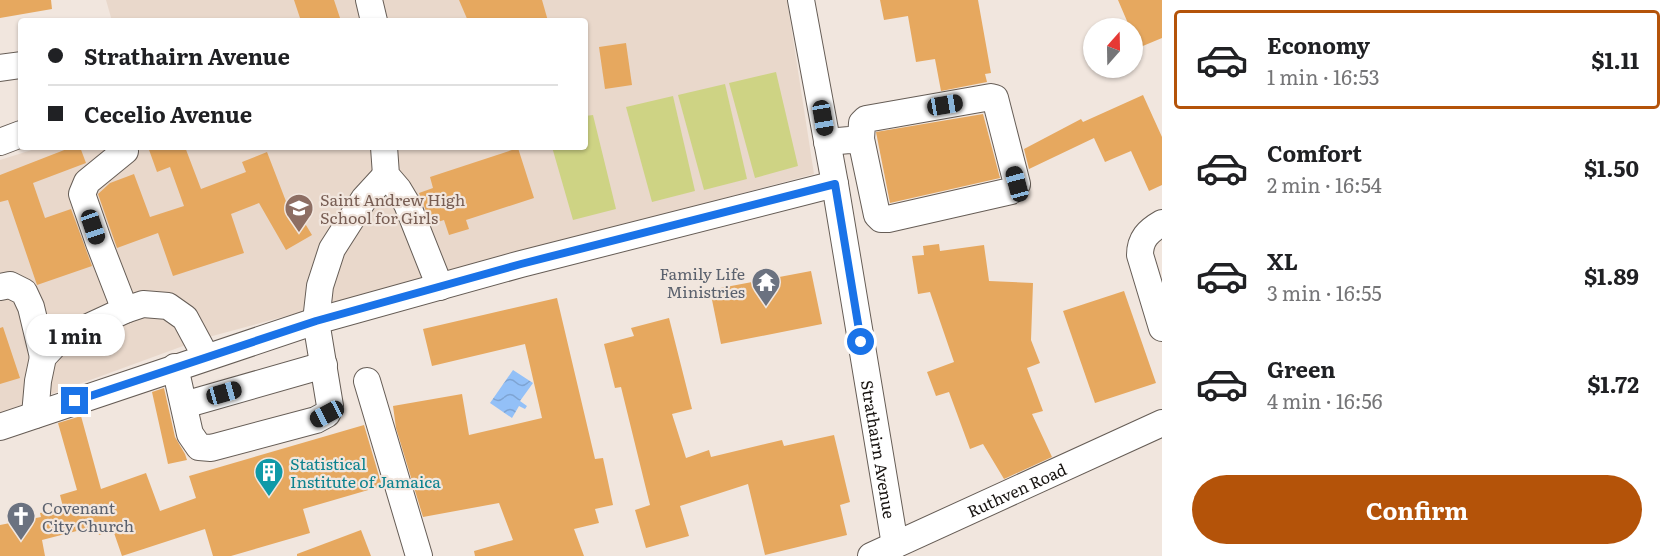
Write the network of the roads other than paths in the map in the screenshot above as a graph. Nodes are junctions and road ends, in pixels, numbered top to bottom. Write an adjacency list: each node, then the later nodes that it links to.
1 (369, 0): 3 (street)
2 (801, 0): 9 (street, Strathairn Avenue)
3 (373, 18)
4 (18, 65): 5 (street)
5 (0, 68)
6 (18, 135): 8 (street)
7 (861, 139): 7 (street); 9 (street)
8 (0, 142)
9 (827, 142): 13 (street, Strathairn Avenue)
10 (384, 150): 12 (street)
11 (125, 151): 17 (street)
12 (386, 175): 16 (street); 18 (street)
13 (835, 184): 16 (street); 29 (street, Strathairn Avenue)
14 (1162, 223): 19 (street)
15 (0, 287): 20 (street)
16 (440, 287): 18 (street)
17 (125, 310): 20 (street); 21 (street)
18 (316, 321): 21 (street); 22 (street)
19 (1162, 328)
20 (43, 357): 26 (street)
21 (206, 357): 23 (street)
22 (324, 365): 25 (street); 25 (street)
23 (175, 367): 25 (street); 26 (street)
24 (367, 381): 30 (street)
25 (184, 405)
26 (35, 415): 28 (street)
27 (1162, 423): 29 (street, Ruthven Road)
28 (0, 427)
29 (895, 545): 31 (street, Ruthven Road)
30 (419, 556)
31 (871, 556)

